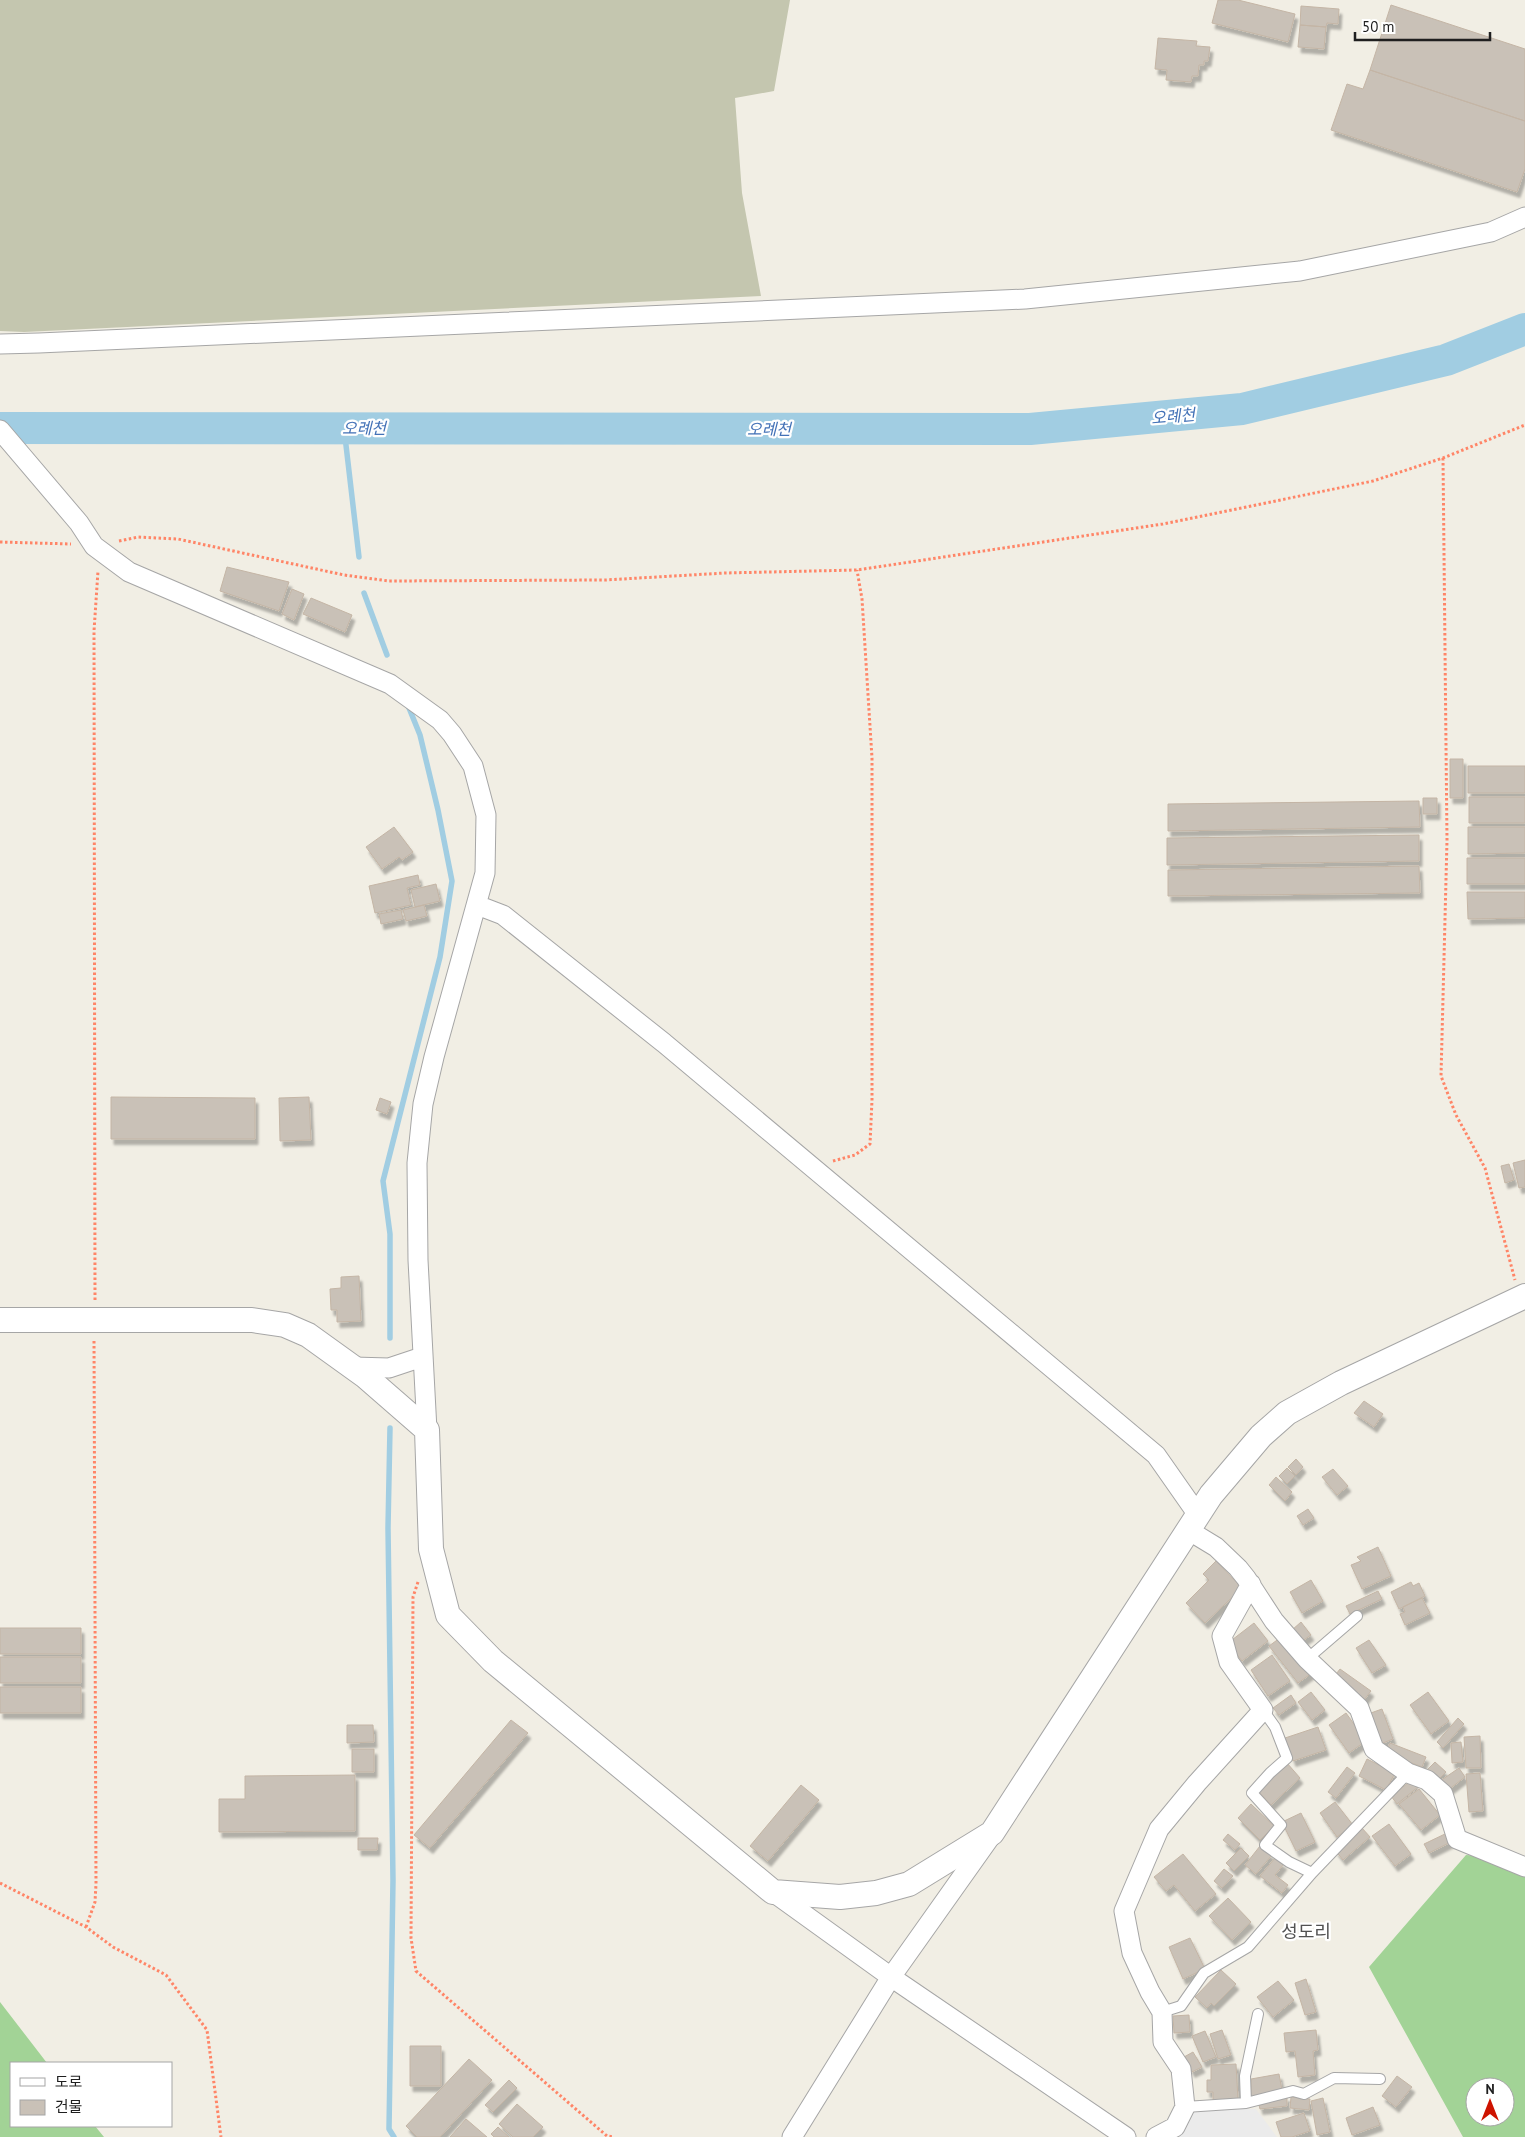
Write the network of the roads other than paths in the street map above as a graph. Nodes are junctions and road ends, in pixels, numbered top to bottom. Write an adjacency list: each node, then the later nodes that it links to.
1 (1525, 218): 2 (street)
2 (0, 344)
3 (0, 430): 4 (street)
4 (477, 904): 7 (street); 10 (street)
5 (1523, 1297): 10 (street)
6 (0, 1320): 8 (street)
7 (422, 1358): 8 (street); 9 (street)
8 (352, 1367): 9 (street)
9 (427, 1430): 19 (street)
10 (1193, 1522): 11 (street); 16 (street)
11 (1251, 1584): 13 (street); 14 (street)
12 (1357, 1616): 13 (lane)
13 (1307, 1659): 15 (street)
14 (1263, 1710): 18 (lane); 21 (street)
15 (1408, 1773): 17 (street); 18 (lane)
16 (992, 1833): 19 (street); 20 (street)
17 (1525, 1867)
18 (1312, 1873): 21 (lane)
19 (773, 1892): 20 (street)
20 (891, 1977): 26 (street); 27 (street)
21 (1162, 2012): 25 (street)
22 (1258, 2014): 24 (lane)
23 (1380, 2079): 24 (lane)
24 (1246, 2104): 25 (lane)
25 (1185, 2107): 28 (street)
26 (792, 2137)
27 (1125, 2137)
28 (1156, 2137)

